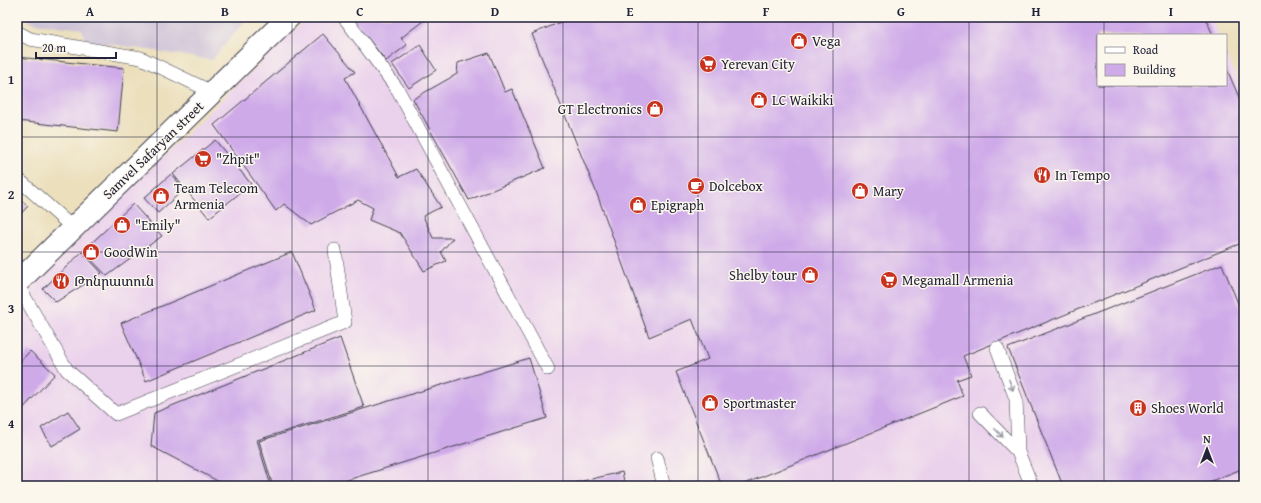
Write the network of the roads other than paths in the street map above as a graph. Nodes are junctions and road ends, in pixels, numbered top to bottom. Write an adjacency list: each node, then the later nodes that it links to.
1 (289, 17): 4 (main road, Samvel Safaryan street)
2 (344, 17): 10 (lane)
3 (17, 32): 4 (lane)
4 (212, 92): 6 (main road, Samvel Safaryan street)
5 (17, 178): 6 (lane)
6 (73, 228): 8 (main road, Samvel Safaryan street)
7 (335, 250): 8 (lane)
8 (17, 283)
9 (997, 348): 12 (lane, one-way to 12)
10 (548, 369)
11 (980, 413): 12 (lane, one-way to 12)
12 (1018, 452): 15 (lane)
13 (657, 458): 14 (lane)
14 (664, 486)
15 (1032, 486)

